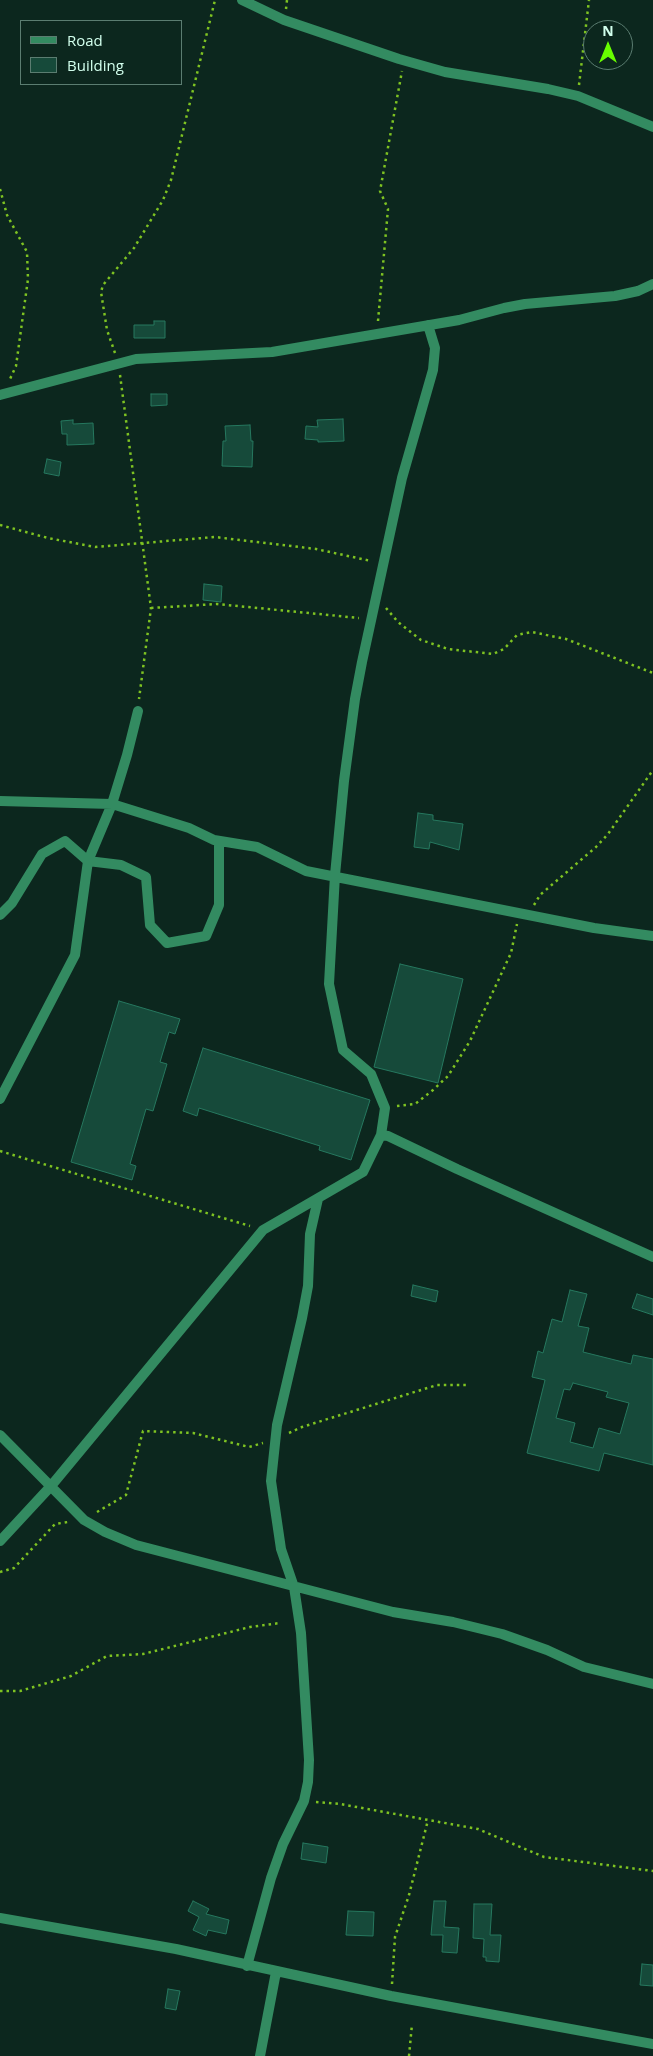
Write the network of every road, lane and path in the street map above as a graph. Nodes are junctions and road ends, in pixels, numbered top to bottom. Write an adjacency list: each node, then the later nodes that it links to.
1 (215, 0): 11 (path)
2 (242, 0): 4 (street)
3 (589, 0): 5 (path)
4 (404, 60): 5 (street); 10 (path)
5 (578, 96): 6 (street)
6 (653, 127)
7 (0, 189): 12 (path)
8 (653, 284): 9 (street)
9 (428, 326): 10 (street); 15 (street)
10 (388, 333): 11 (street)
11 (119, 363): 12 (street); 14 (path)
12 (1, 394)
13 (0, 525): 14 (path)
14 (142, 542): 15 (path); 17 (path)
15 (383, 564): 16 (street)
16 (377, 598): 18 (street); 19 (path)
17 (151, 608): 18 (path); 20 (path)
18 (372, 619): 26 (street)
19 (653, 673)
20 (138, 711): 23 (street)
21 (653, 770): 27 (path)
22 (0, 801): 23 (street)
23 (112, 804): 24 (street); 25 (street)
24 (219, 841): 25 (street); 26 (street)
25 (88, 861): 28 (street); 30 (street)
26 (335, 875): 27 (street); 31 (street)
27 (523, 914): 29 (street); 31 (path)
28 (0, 915)
29 (653, 936)
30 (0, 1099)
31 (385, 1108): 32 (street)
32 (381, 1135): 34 (street); 36 (street)
33 (0, 1151): 35 (path)
34 (318, 1199): 35 (street); 45 (street)
35 (263, 1230): 41 (street)
36 (653, 1257)
37 (466, 1385): 39 (path)
38 (0, 1435): 41 (street)
39 (284, 1435)
40 (266, 1442): 42 (path)
41 (51, 1486): 42 (street); 43 (street)
42 (84, 1520): 44 (path); 45 (street)
43 (0, 1541)
44 (0, 1572)
45 (294, 1587): 47 (street); 49 (street)
46 (280, 1623): 48 (path)
47 (653, 1684)
48 (0, 1690)
49 (304, 1801): 50 (path); 53 (street)
50 (428, 1820): 51 (path); 55 (path)
51 (653, 1872)
52 (0, 1918): 53 (street)
53 (247, 1966): 54 (street)
54 (276, 1972): 55 (street); 58 (street)
55 (391, 1996): 57 (street)
56 (412, 2024): 59 (path)
57 (653, 2044)
58 (260, 2056)
59 (409, 2056)

